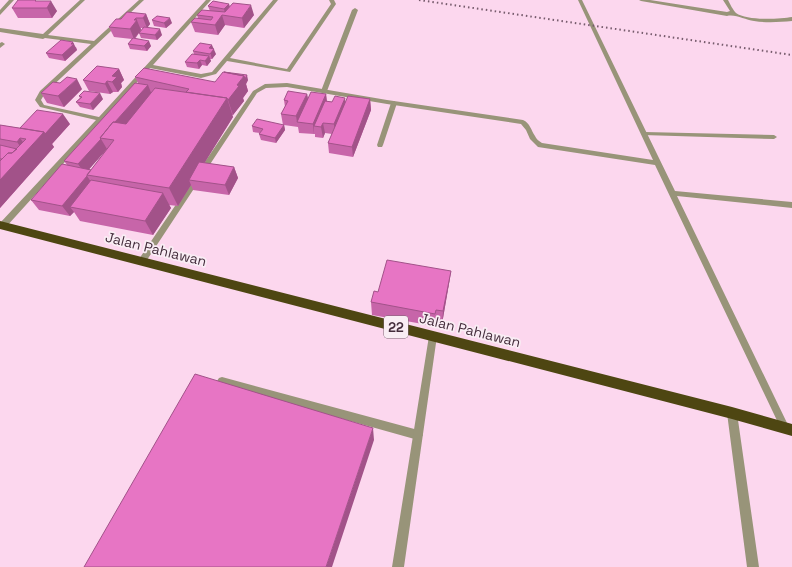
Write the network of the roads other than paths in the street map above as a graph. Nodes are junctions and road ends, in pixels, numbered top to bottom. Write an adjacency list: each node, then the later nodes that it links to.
1 (12, 0): 11 (street)
2 (83, 0): 15 (street)
3 (142, 0): 16 (street)
4 (209, 0): 18 (street)
5 (276, 0): 17 (street)
6 (331, 0): 17 (street)
7 (580, 0): 22 (street)
8 (641, 0): 12 (street)
9 (725, 0): 12 (street)
10 (355, 10): 19 (street)
11 (0, 13)
12 (733, 13): 13 (street)
13 (792, 19)
14 (0, 30): 15 (street)
15 (43, 37): 16 (street)
16 (94, 43): 21 (street)
17 (227, 59): 18 (street)
18 (148, 66): 21 (street)
19 (324, 91): 20 (street); 29 (street)
20 (394, 103): 24 (street); 25 (street)
21 (100, 119): 28 (street)
22 (645, 134): 23 (street); 25 (street)
23 (774, 137)
24 (380, 145)
25 (659, 163): 26 (street)
26 (674, 193): 27 (street); 33 (street)
27 (792, 204)
28 (1, 225): 29 (highway, Jalan Pahlawan / 22)
29 (142, 261): 30 (highway, Jalan Pahlawan / 22)
30 (432, 336): 32 (highway, Jalan Pahlawan / 22); 34 (street)
31 (222, 381): 34 (street)
32 (732, 413): 33 (highway, Jalan Pahlawan / 22); 36 (street)
33 (788, 429)
34 (418, 435): 35 (street)
35 (398, 567)
36 (753, 567)

